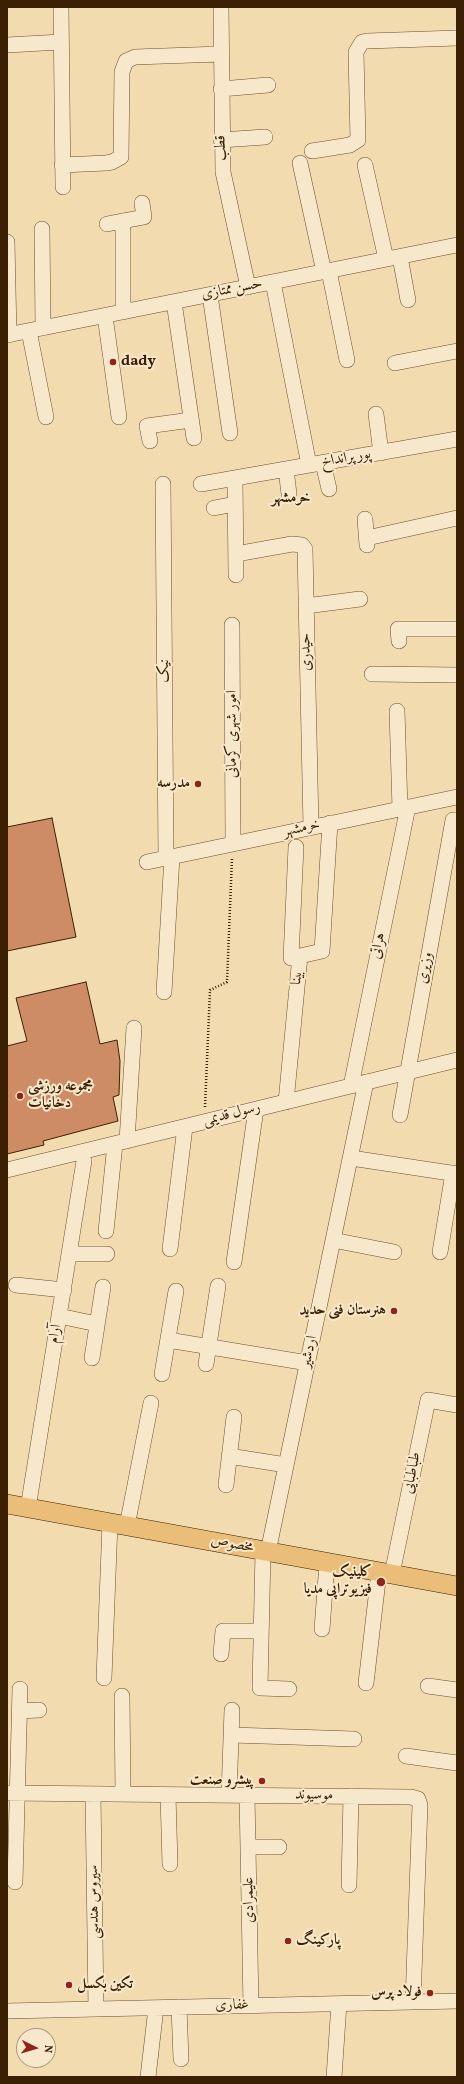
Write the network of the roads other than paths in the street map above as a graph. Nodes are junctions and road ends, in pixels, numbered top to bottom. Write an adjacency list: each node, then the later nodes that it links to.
1 (60, 7): 4 (street)
2 (221, 7): 6 (street, قطب)
3 (457, 38): 11 (street)
4 (61, 42): 5 (street); 13 (street)
5 (7, 45)
6 (221, 54): 8 (street, قطب); 13 (street)
7 (268, 85): 8 (street)
8 (221, 89): 10 (street, قطب)
9 (265, 137): 10 (street)
10 (221, 140): 25 (street, قطب)
11 (312, 151)
12 (300, 163): 23 (street)
13 (62, 165): 15 (street)
14 (365, 165): 22 (street)
15 (63, 187)
16 (142, 203): 17 (street)
17 (122, 221): 18 (street); 29 (street)
18 (107, 224)
19 (42, 229): 31 (street)
20 (7, 242): 32 (street)
21 (457, 245): 22 (street, حسن ممتازی)
22 (393, 258): 23 (street, حسن ممتازی); 27 (street)
23 (326, 271): 24 (street, حسن ممتازی); 34 (street)
24 (273, 282): 25 (street, حسن ممتازی); 45 (street)
25 (248, 287): 26 (street, حسن ممتازی)
26 (210, 295): 28 (street, حسن ممتازی); 40 (street)
27 (408, 300)
28 (174, 302): 29 (street, حسن ممتازی); 39 (street)
29 (123, 312): 30 (street, حسن ممتازی)
30 (105, 316): 31 (street, حسن ممتازی); 38 (street)
31 (36, 330): 32 (street, حسن ممتازی); 37 (street)
32 (8, 335)
33 (457, 351): 35 (street)
34 (347, 360)
35 (395, 363)
36 (376, 414): 44 (street)
37 (46, 417)
38 (119, 417)
39 (191, 420): 41 (street); 43 (street)
40 (230, 433)
41 (194, 438)
42 (457, 440): 44 (street, پور پرانداخ)
43 (150, 441)
44 (380, 453): 45 (street, پور پرانداخ)
45 (316, 464): 46 (street, پور پرانداخ); 50 (street)
46 (286, 469): 47 (street, پور پرانداخ); 51 (street)
47 (235, 478): 49 (street, پور پرانداخ); 52 (street)
48 (163, 484): 73 (street, نیک)
49 (201, 484)
50 (329, 489)
51 (289, 494)
52 (235, 504): 53 (street); 56 (street)
53 (214, 508)
54 (457, 518): 55 (street)
55 (366, 519)
56 (236, 554): 57 (street); 59 (street, حیدری)
57 (236, 575)
58 (360, 598): 59 (street)
59 (306, 606): 70 (street, حیدری)
60 (232, 625): 71 (street, امور شهری کرمانی)
61 (457, 630): 62 (street)
62 (399, 640)
63 (372, 674): 64 (street)
64 (457, 675)
65 (397, 711): 67 (street, هراتی)
66 (457, 796): 67 (street, خرمشهر)
67 (404, 808): 69 (street, خرمشهر); 81 (street, هراتی)
68 (453, 820): 79 (street, وزیری)
69 (330, 823): 70 (street, خرمشهر); 75 (street, بینا)
70 (311, 827): 71 (street, خرمشهر)
71 (233, 844): 73 (street, خرمشهر)
72 (296, 846): 75 (street)
73 (169, 857): 74 (street, خرمشهر); 76 (street, نیک)
74 (147, 862)
75 (300, 956): 82 (street, بینا)
76 (164, 992)
77 (134, 1028): 86 (street)
78 (457, 1060): 79 (street, رسول قدیمی)
79 (408, 1072): 80 (street, رسول قدیمی); 84 (street, وزیری)
80 (366, 1082): 81 (street, رسول قدیمی); 87 (street, اردشیر)
81 (351, 1086): 82 (street, رسول قدیمی)
82 (286, 1102): 83 (street, رسول قدیمی)
83 (256, 1109): 85 (street, رسول قدیمی); 98 (street)
84 (400, 1115)
85 (186, 1126): 86 (street, رسول قدیمی); 93 (street)
86 (121, 1142): 89 (street, رسول قدیمی); 91 (street)
87 (351, 1158): 90 (street); 92 (street, اردشیر)
88 (84, 1161): 96 (street, آرام)
89 (7, 1170)
90 (455, 1173): 95 (street)
91 (106, 1231)
92 (333, 1240): 94 (street); 109 (street, اردشیر)
93 (170, 1250)
94 (394, 1252)
95 (440, 1252)
96 (69, 1254): 97 (street); 102 (street, آرام)
97 (107, 1254)
98 (234, 1262)
99 (16, 1285): 102 (street)
100 (218, 1286): 107 (street)
101 (103, 1287): 105 (street)
102 (64, 1290): 104 (street, آرام)
103 (176, 1291): 106 (street)
104 (60, 1316): 105 (street); 119 (street, آرام)
105 (97, 1324): 108 (street)
106 (168, 1340): 107 (street); 111 (street)
107 (208, 1347): 109 (street); 110 (street)
108 (92, 1358)
109 (308, 1363): 116 (street, اردشیر)
110 (206, 1364)
111 (162, 1374)
112 (151, 1403): 120 (street)
113 (457, 1405): 123 (street, طباطبایی)
114 (234, 1417): 115 (street)
115 (229, 1456): 116 (street); 117 (street)
116 (286, 1465): 121 (street, اردشیر)
117 (226, 1485)
118 (7, 1504): 119 (main road, مخصوص)
119 (28, 1508): 120 (main road, مخصوص)
120 (118, 1525): 121 (main road, مخصوص); 128 (street)
121 (266, 1551): 122 (main road, مخصوص); 126 (street, اردشیر)
122 (327, 1563): 123 (main road, مخصوص); 125 (street)
123 (386, 1573): 124 (main road, مخصوص); 129 (street)
124 (457, 1586)
125 (322, 1629)
126 (261, 1631): 127 (street); 132 (street, اردشیر)
127 (221, 1654)
128 (104, 1678)
129 (366, 1683)
130 (428, 1686): 133 (street)
131 (20, 1689): 137 (street)
132 (289, 1689)
133 (457, 1690)
134 (122, 1696): 144 (street)
135 (39, 1710): 137 (street)
136 (232, 1710): 138 (street)
137 (19, 1711): 142 (street)
138 (232, 1735): 139 (street); 146 (street)
139 (354, 1739)
140 (406, 1756): 141 (street)
141 (457, 1763)
142 (11, 1793): 143 (street, موسیوند); 152 (street)
143 (93, 1794): 144 (street, موسیوند); 160 (street, سیروس هندسی)
144 (123, 1794): 145 (street, موسیوند)
145 (168, 1795): 146 (street, موسیوند); 151 (street)
146 (229, 1795): 147 (street, موسیوند)
147 (247, 1795): 148 (street, موسیوند); 149 (street, علیمرادی)
148 (351, 1796): 153 (street); 155 (street, موسیوند)
149 (249, 1847): 150 (street); 157 (street, علیمرادی)
150 (279, 1847)
151 (170, 1864)
152 (15, 1882)
153 (349, 1885)
154 (457, 2001): 155 (street, غفاری)
155 (413, 2002): 156 (street, غفاری)
156 (339, 2004): 157 (street, غفاری); 164 (street)
157 (251, 2006): 158 (street, غفاری)
158 (179, 2007): 159 (street, غفاری); 162 (street)
159 (156, 2008): 160 (street, غفاری); 163 (street)
160 (96, 2009): 161 (street, غفاری)
161 (7, 2011)
162 (181, 2059)
163 (148, 2077)
164 (334, 2077)

